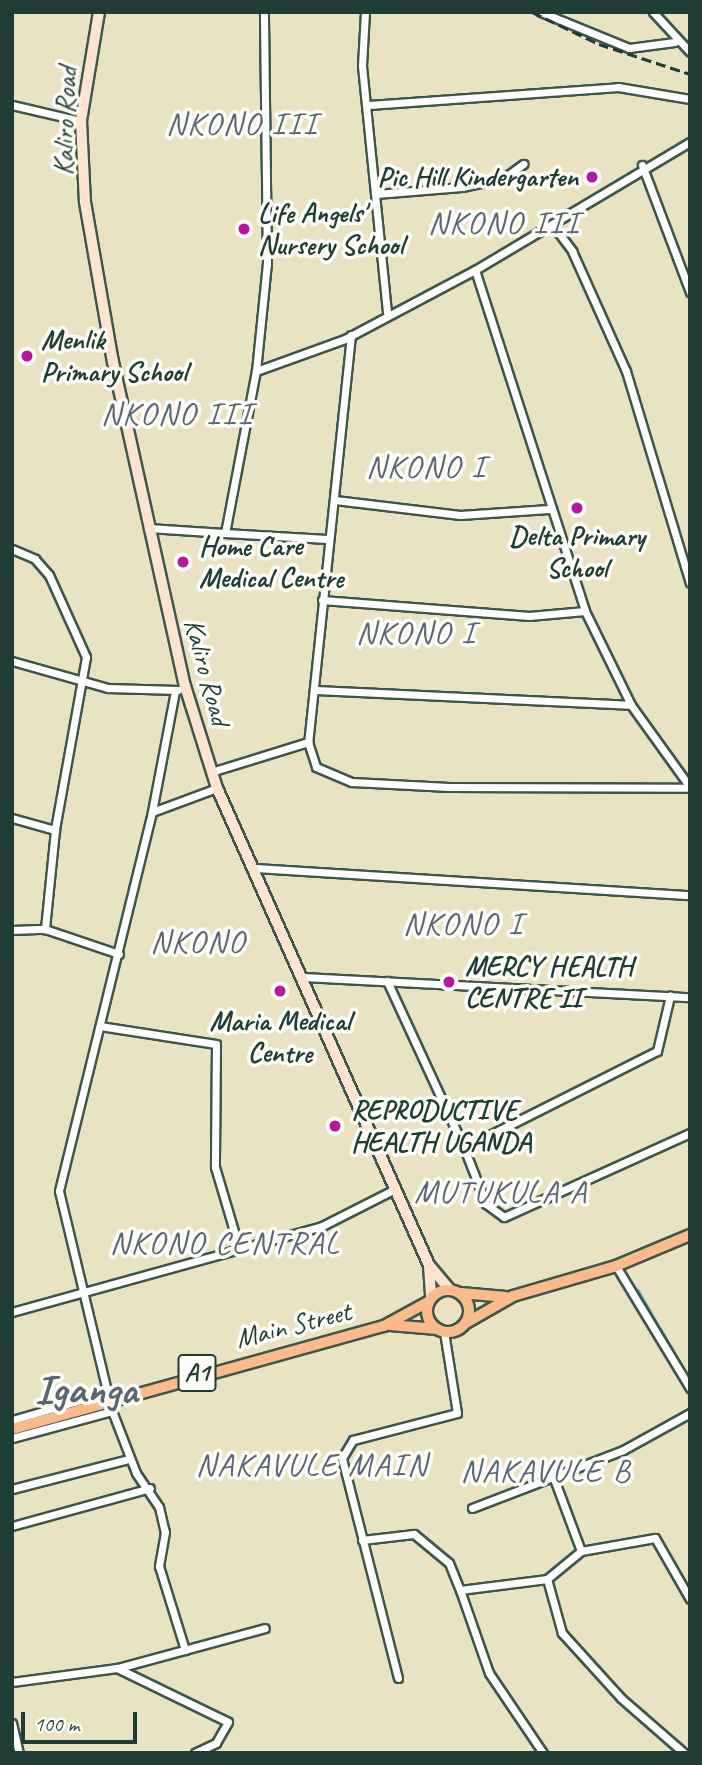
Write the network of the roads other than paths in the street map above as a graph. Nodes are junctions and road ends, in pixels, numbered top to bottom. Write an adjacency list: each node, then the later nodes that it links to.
1 (99, 12): 11 (main road, Kaliro Road)
2 (264, 12): 21 (street)
3 (365, 12): 10 (street)
4 (541, 12): 6 (street)
5 (653, 12): 6 (street)
6 (675, 42): 7 (street)
7 (690, 52)
8 (690, 99): 10 (street)
9 (12, 105): 11 (street)
10 (369, 105): 15 (street)
11 (81, 121): 24 (main road, Kaliro Road)
12 (690, 142): 14 (street)
13 (523, 164): 15 (street)
14 (642, 165): 16 (street); 18 (street)
15 (376, 194): 19 (street)
16 (552, 224): 17 (street); 28 (street)
17 (475, 270): 19 (street); 23 (street)
18 (690, 292)
19 (387, 313): 20 (street)
20 (351, 335): 21 (street); 22 (street)
21 (256, 371): 25 (street)
22 (335, 500): 23 (street); 26 (street)
23 (549, 509): 30 (street)
24 (148, 528): 25 (street); 33 (main road, Kaliro Road)
25 (225, 533): 26 (street)
26 (327, 539): 29 (street)
27 (12, 549): 32 (street)
28 (690, 583)
29 (322, 600): 30 (street); 34 (street)
30 (585, 611): 36 (street)
31 (12, 661): 32 (street)
32 (83, 682): 35 (street); 43 (street)
33 (185, 687): 35 (street); 38 (main road, Kaliro Road)
34 (314, 690): 36 (street); 37 (street)
35 (175, 691): 41 (street)
36 (631, 705): 40 (street)
37 (308, 742): 38 (street); 40 (street)
38 (211, 772): 39 (main road, Kaliro Road)
39 (217, 788): 41 (street); 44 (main road, Kaliro Road)
40 (690, 788)
41 (152, 812): 48 (street)
42 (12, 818): 43 (street)
43 (55, 830): 46 (street)
44 (255, 868): 45 (street); 49 (main road, Kaliro Road)
45 (690, 895)
46 (45, 929): 47 (street); 48 (street)
47 (12, 930)
48 (119, 954): 53 (street)
49 (302, 977): 50 (street); 56 (main road, Kaliro Road)
50 (387, 981): 51 (street); 55 (street)
51 (670, 996): 52 (street); 55 (street)
52 (690, 997)
53 (100, 1026): 58 (street); 62 (street)
54 (690, 1133): 55 (street)
55 (464, 1148)
56 (395, 1189): 58 (street); 59 (main road, Kaliro Road)
57 (690, 1235): 60 (main road, A1)
58 (239, 1248): 62 (street)
59 (429, 1265): 61 (main road, Kaliro Road); 65 (main road, Kaliro Road)
60 (616, 1266): 64 (main road, A1); 70 (street)
61 (449, 1289): 63 (main road, A1); 65 (main road, A1)
62 (79, 1293): 66 (street); 71 (street)
63 (461, 1293): 64 (main road, A1); 67 (main road)
64 (513, 1296): 67 (main road, A1)
65 (430, 1300): 68 (main road, A1); 69 (main road)
66 (12, 1312)
67 (467, 1323): 69 (main road, A1)
68 (384, 1326): 69 (main road, A1); 71 (main road, Main Street / A1)
69 (441, 1330): 83 (street)
70 (690, 1388)
71 (109, 1395): 72 (street); 74 (street, Main Street); 75 (main road, Main Street / A1)
72 (112, 1411): 76 (street); 77 (street)
73 (690, 1413): 78 (street)
74 (12, 1420)
75 (12, 1429)
76 (12, 1438)
77 (129, 1459): 79 (street); 80 (street)
78 (553, 1476): 81 (street); 84 (street)
79 (150, 1488): 82 (street); 89 (street)
80 (12, 1489)
81 (472, 1508)
82 (12, 1526)
83 (362, 1540): 86 (street); 91 (street)
84 (581, 1551): 85 (street); 87 (street)
85 (547, 1578): 86 (street); 97 (street)
86 (460, 1590): 96 (street)
87 (690, 1599)
88 (265, 1628): 89 (street)
89 (185, 1650): 90 (street)
90 (117, 1668): 92 (street); 95 (street)
91 (398, 1678)
92 (12, 1682)
93 (12, 1723): 94 (street)
94 (19, 1753)
95 (195, 1753)
96 (542, 1753)
97 (684, 1753)

